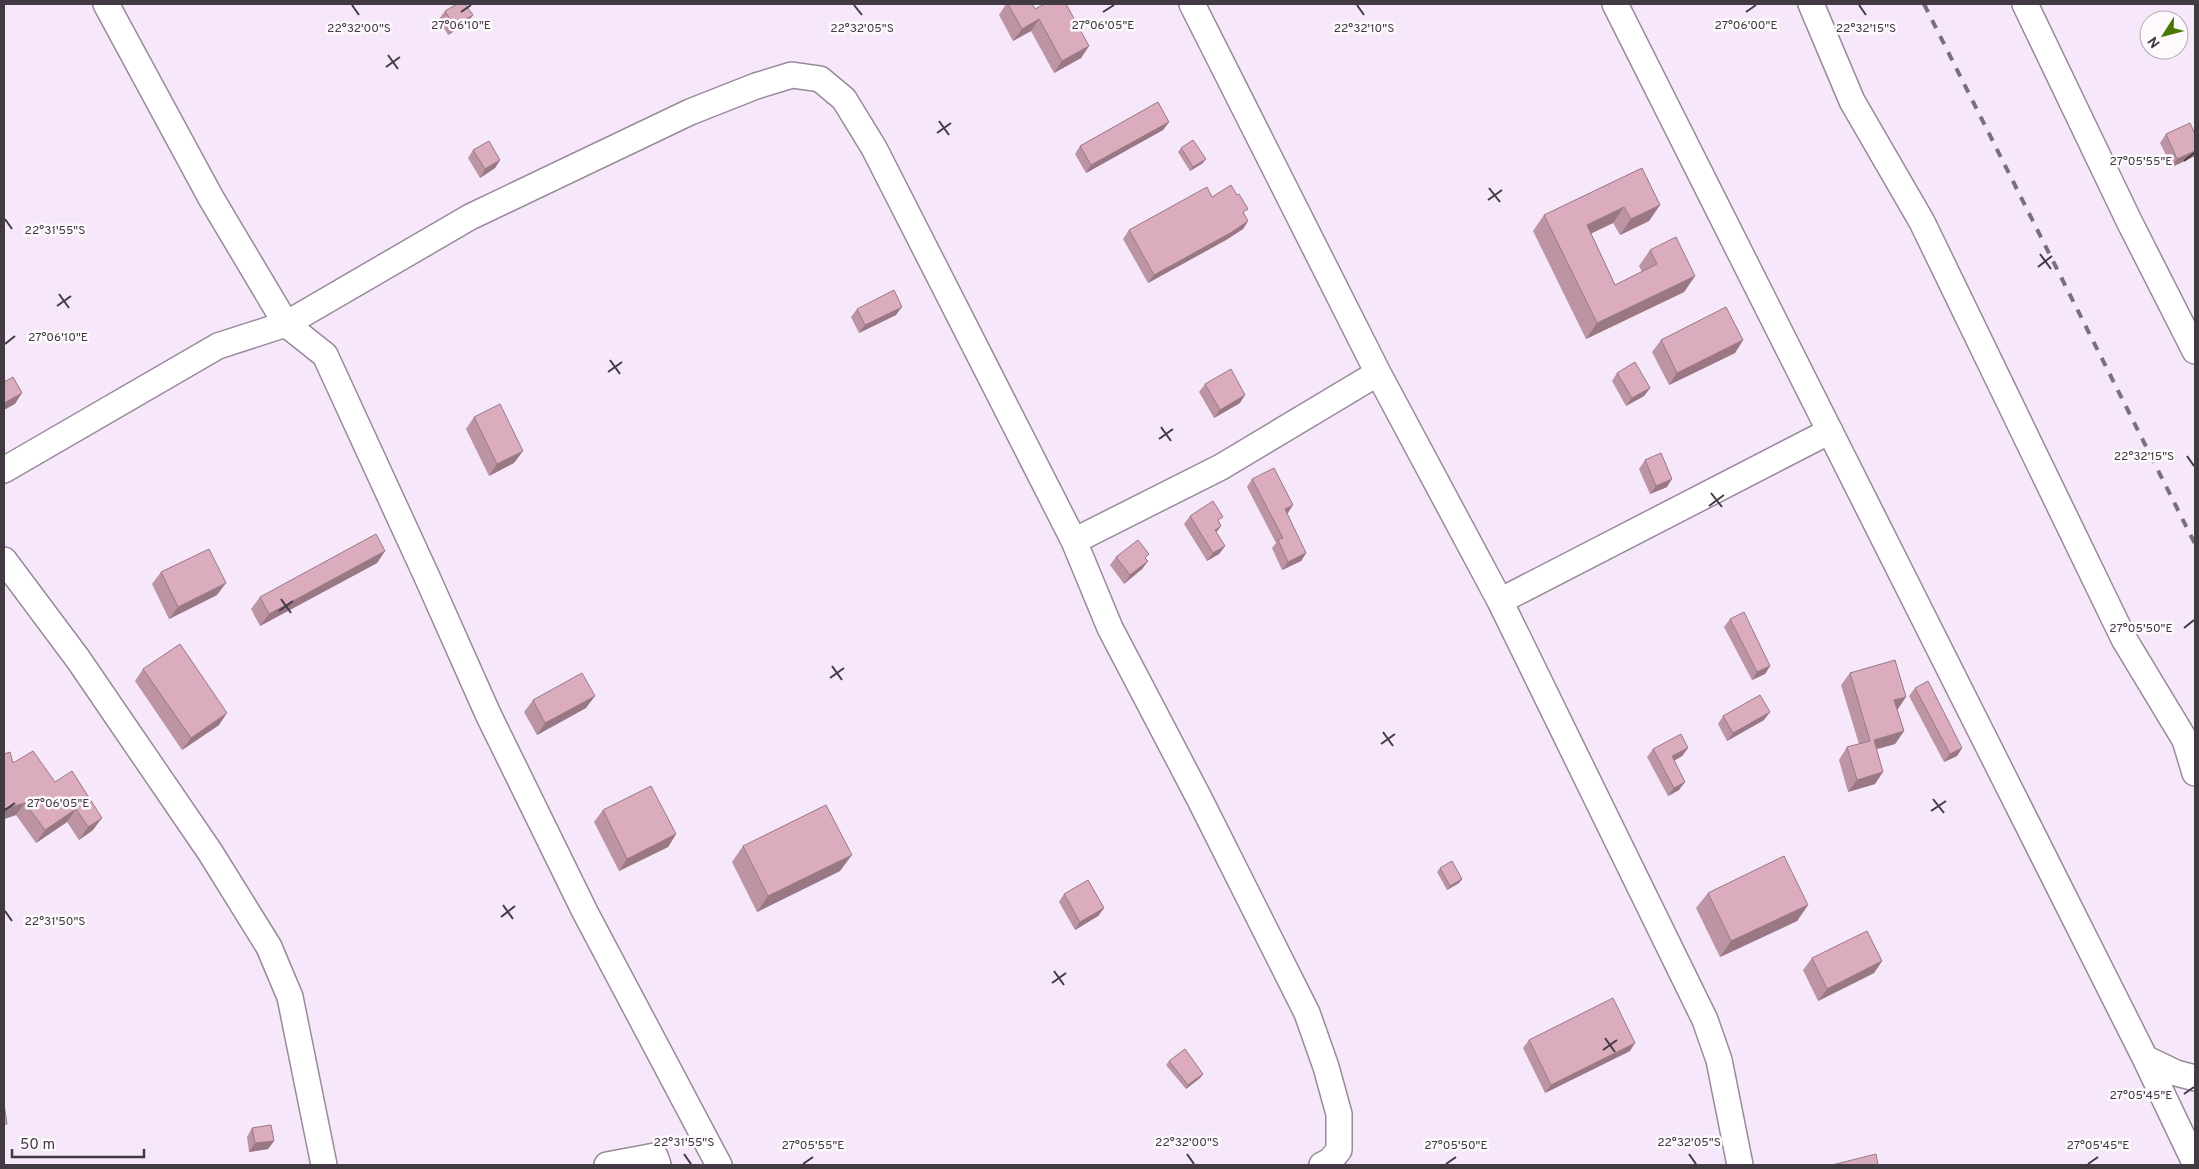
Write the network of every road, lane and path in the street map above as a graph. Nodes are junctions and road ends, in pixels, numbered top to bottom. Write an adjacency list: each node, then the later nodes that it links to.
1 (106, 4): 6 (street)
2 (1192, 4): 8 (street)
3 (1616, 4): 9 (street)
4 (1811, 4): 14 (street)
5 (2025, 4): 7 (street)
6 (286, 324): 10 (street); 11 (street); 21 (street)
7 (2195, 351)
8 (1378, 373): 11 (street); 13 (street)
9 (1830, 431): 13 (street); 15 (street)
10 (4, 470)
11 (1074, 541): 22 (street)
12 (4, 560): 18 (street)
13 (1500, 601): 23 (street)
14 (2195, 774)
15 (2145, 1058): 16 (street); 17 (street)
16 (2195, 1078)
17 (2195, 1163)
18 (324, 1165)
19 (607, 1165): 20 (street)
20 (658, 1165)
21 (719, 1165)
22 (1322, 1165)
23 (1740, 1165)

